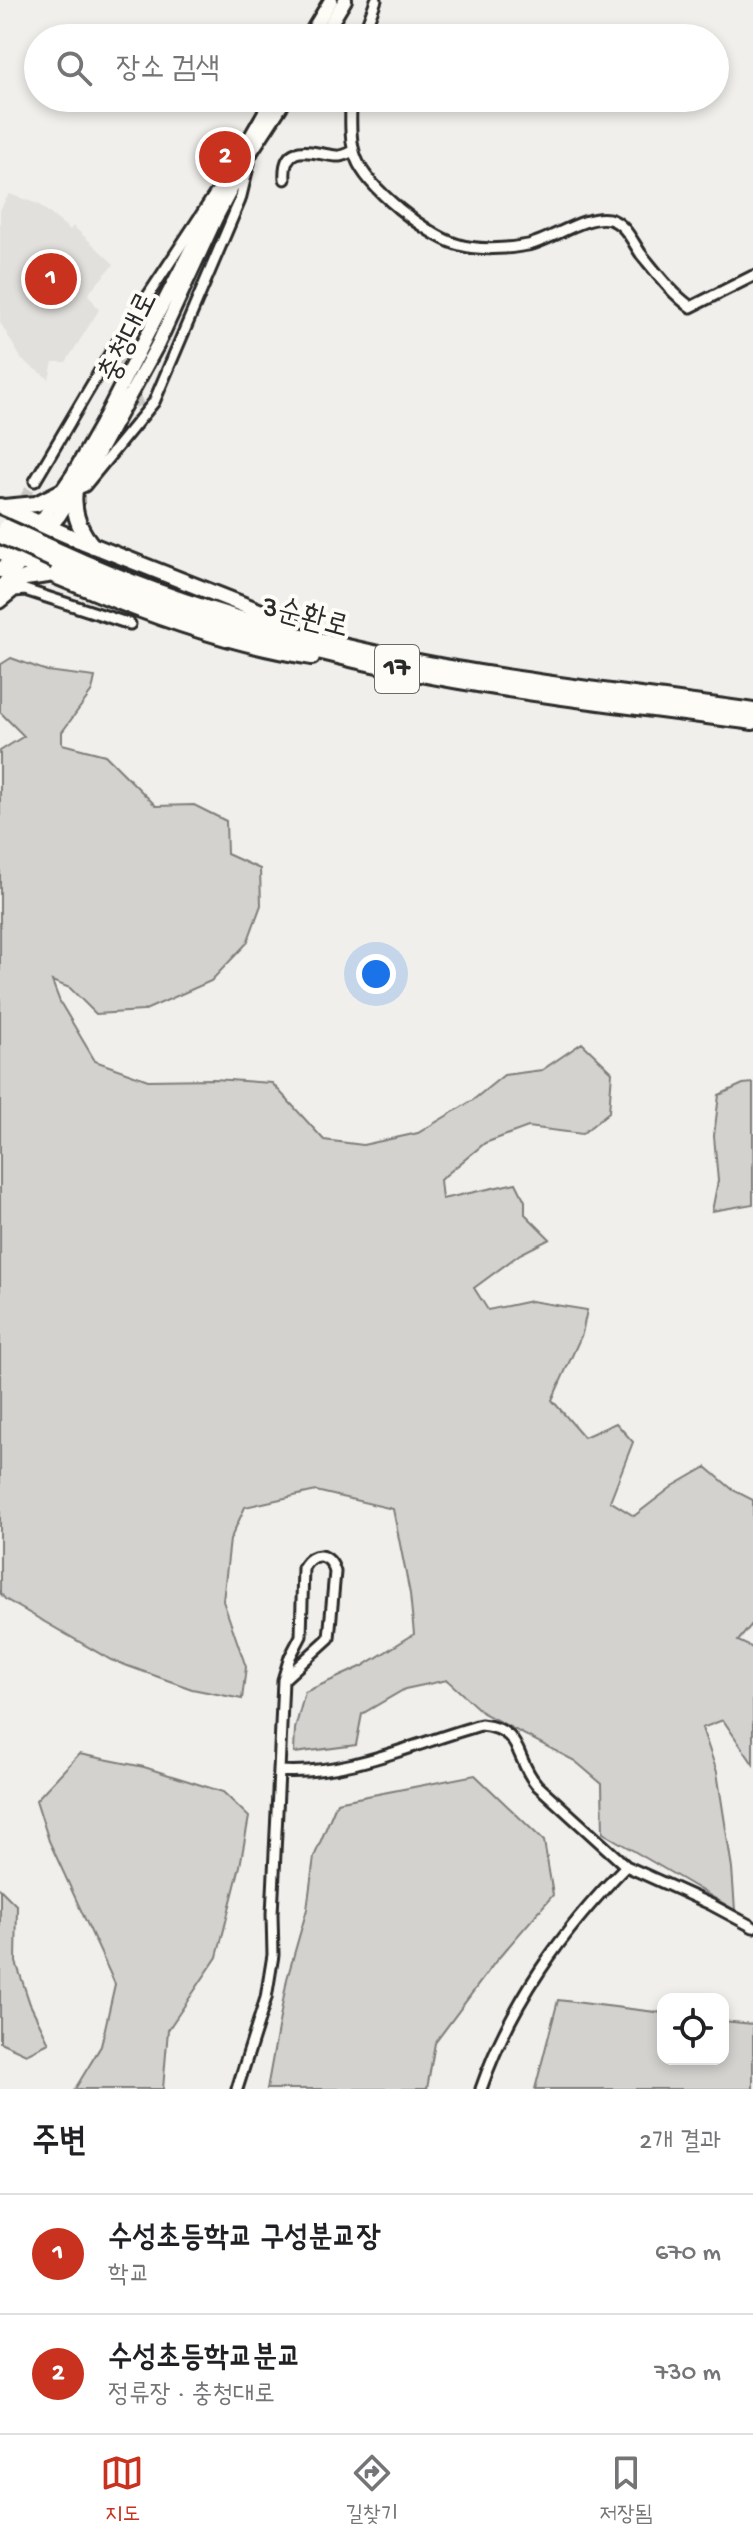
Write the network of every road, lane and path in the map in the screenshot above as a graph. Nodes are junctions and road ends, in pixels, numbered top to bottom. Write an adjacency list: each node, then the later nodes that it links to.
1 (331, 0): 4 (main road)
2 (345, 0): 5 (main road)
3 (376, 0): 6 (street)
4 (316, 24)
5 (330, 24)
6 (367, 24)
7 (265, 112): 12 (main road, 충청대로)
8 (277, 112): 10 (main road, 충청대로)
9 (352, 112): 11 (street)
10 (252, 150): 16 (main road, 충청대로); 16 (street)
11 (354, 151): 13 (street); 14 (street)
12 (230, 173): 15 (street); 16 (main road, 충청대로)
13 (285, 179)
14 (753, 276)
15 (35, 481)
16 (68, 491): 17 (highway); 19 (main road, 충청대로); 21 (highway)
17 (0, 506): 18 (highway)
18 (17, 515): 19 (highway); 20 (highway)
19 (49, 528): 20 (main road, 충청대로); 21 (highway); 23 (highway)
20 (5, 542): 22 (highway, 3순환로 / 17, bridge); 23 (highway); 24 (main road, 충청대로); 25 (main road, 충청대로)
21 (94, 546): 28 (highway)
22 (56, 563): 23 (highway); 25 (highway); 28 (highway, 3순환로 / 17); 30 (highway, 3순환로 / 17)
23 (36, 568)
24 (0, 571)
25 (0, 590)
26 (0, 603): 27 (street)
27 (130, 624)
28 (406, 659): 29 (highway, 3순환로 / 17)
29 (753, 711)
30 (753, 722)
31 (283, 1680): 31 (street); 32 (street)
32 (279, 1771): 33 (street); 35 (street)
33 (626, 1866): 34 (street); 36 (street)
34 (753, 1927)
35 (237, 2089)
36 (481, 2089)

